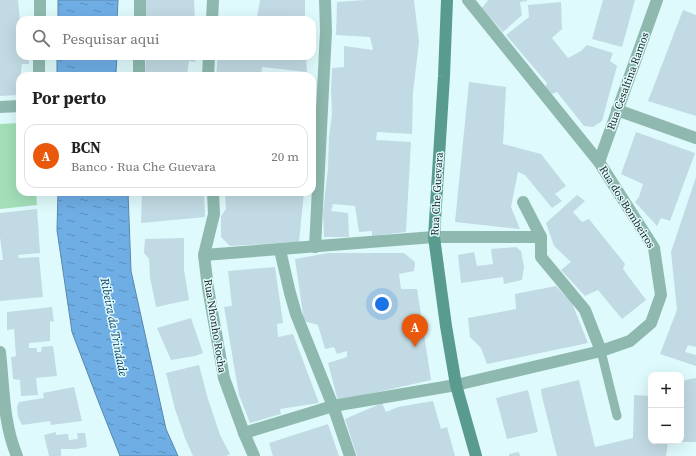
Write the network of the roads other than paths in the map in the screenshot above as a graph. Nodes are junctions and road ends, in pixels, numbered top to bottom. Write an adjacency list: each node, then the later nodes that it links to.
1 (40, 0): 8 (street)
2 (140, 0): 9 (street)
3 (213, 0): 10 (street)
4 (325, 0): 26 (street)
5 (447, 0): 24 (street, Rua Che Guevara)
6 (468, 0): 21 (street, Rua dos Bombeiros)
7 (657, 0): 19 (street, Rua Cesaltina Ramos)
8 (40, 16)
9 (140, 16)
10 (212, 16)
11 (39, 60): 14 (street)
12 (139, 60): 15 (street)
13 (210, 60): 16 (street)
14 (39, 72)
15 (139, 72)
16 (208, 72)
17 (16, 106): 18 (street)
18 (0, 107)
19 (617, 110): 20 (street); 21 (street, Rua Cesaltina Ramos)
20 (696, 138)
21 (599, 162): 29 (street, Rua dos Bombeiros)
22 (213, 196): 28 (street, Rua Nhonho Rocha)
23 (523, 202): 25 (street)
24 (434, 237): 25 (street); 26 (street); 31 (street, Rua Che Guevara)
25 (541, 237): 29 (street)
26 (315, 247): 27 (street)
27 (280, 250): 28 (street); 32 (street)
28 (204, 255): 35 (street, Rua Nhonho Rocha)
29 (601, 351): 31 (street, Rua dos Bombeiros); 34 (lane)
30 (0, 352): 33 (street)
31 (456, 385): 32 (street, Rua dos Bombeiros); 39 (street, Rua Che Guevara)
32 (333, 406): 35 (street, Rua dos Bombeiros); 38 (street)
33 (3, 414): 36 (street)
34 (617, 416)
35 (244, 433): 37 (street, Rua Nhonho Rocha)
36 (17, 456)
37 (254, 456)
38 (350, 456)
39 (476, 456)

